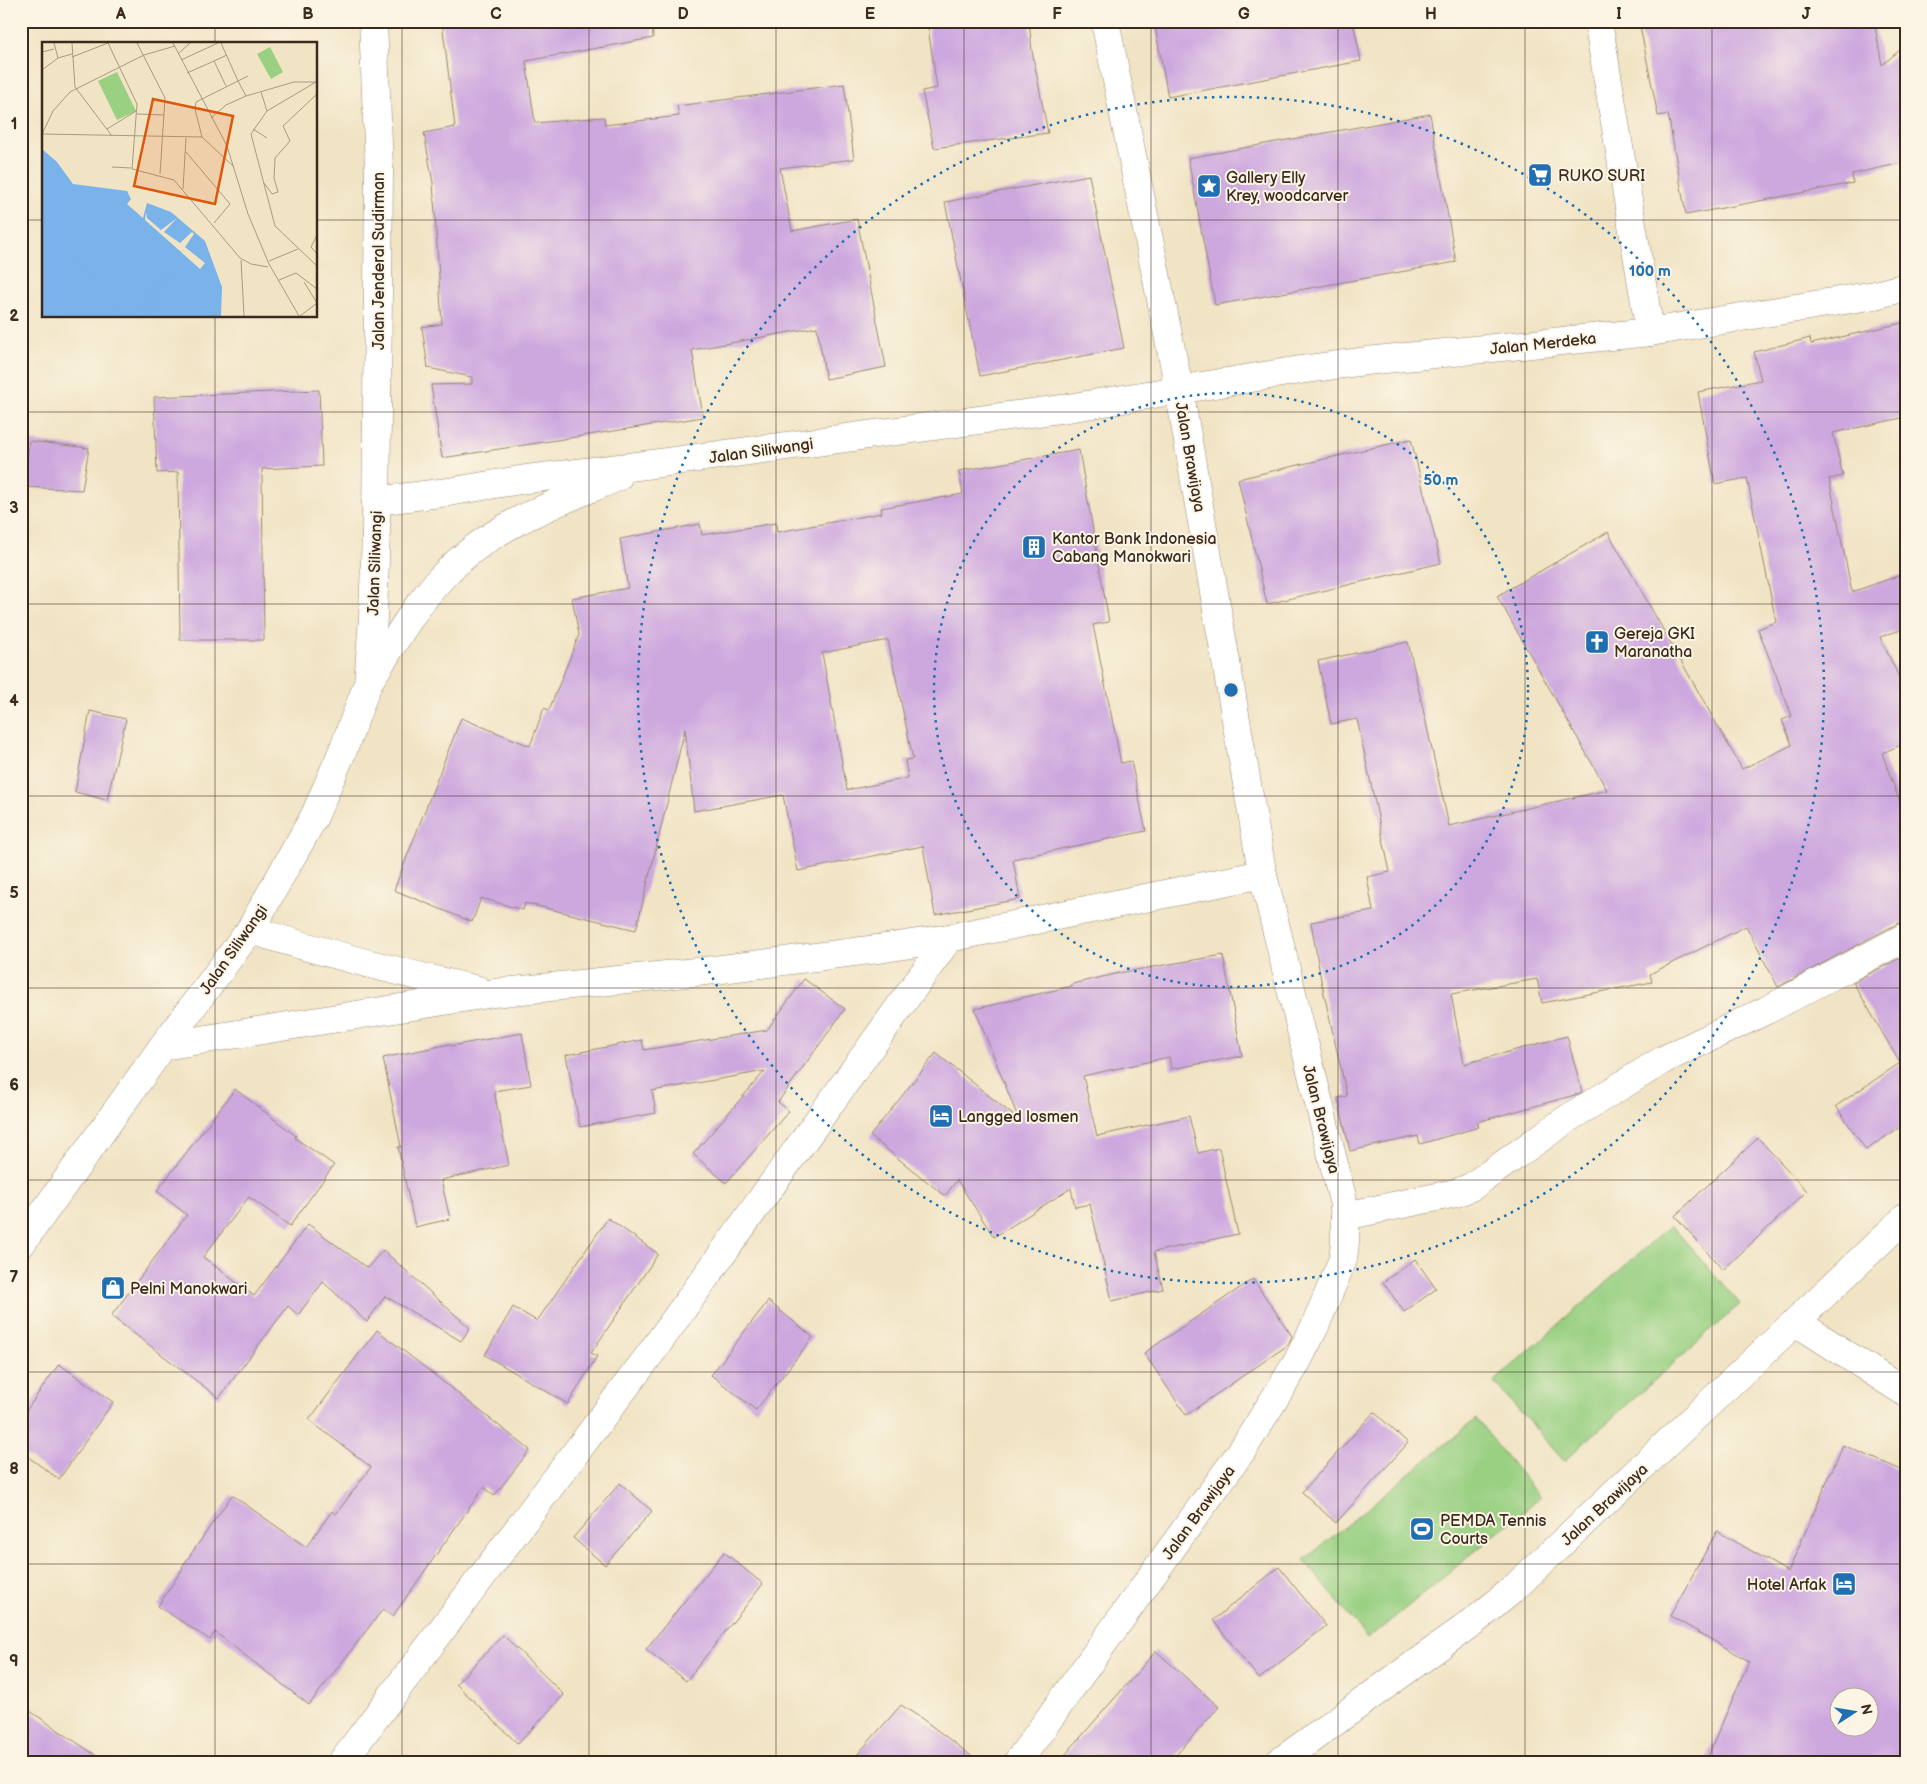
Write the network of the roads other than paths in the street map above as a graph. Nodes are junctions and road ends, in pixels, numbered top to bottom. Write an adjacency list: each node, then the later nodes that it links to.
1 (374, 21): 8 (main road, Jalan Jenderal Sudirman)
2 (1105, 21): 6 (main road, Jalan Brawijaya)
3 (1598, 21): 5 (main road)
4 (1906, 287): 5 (main road, Jalan Merdeka)
5 (1650, 332): 6 (main road, Jalan Merdeka)
6 (1179, 389): 7 (main road, Jalan Siliwangi); 10 (main road, Jalan Brawijaya)
7 (645, 465): 8 (main road, Jalan Siliwangi); 9 (main road)
8 (376, 501): 9 (main road, Jalan Siliwangi)
9 (368, 683): 11 (main road, Jalan Siliwangi)
10 (1263, 874): 13 (main road); 16 (main road, Jalan Brawijaya)
11 (250, 930): 14 (main road); 15 (main road, Jalan Siliwangi)
12 (1906, 937): 16 (main road)
13 (949, 938): 14 (main road); 21 (main road)
14 (494, 994): 15 (main road)
15 (163, 1046): 18 (main road, Jalan Siliwangi)
16 (1345, 1216): 22 (main road, Jalan Brawijaya)
17 (1906, 1217): 19 (main road, Jalan Brawijaya)
18 (21, 1244)
19 (1796, 1322): 20 (main road); 23 (main road, Jalan Brawijaya)
20 (1906, 1393)
21 (340, 1763)
22 (1017, 1763)
23 (1278, 1763)

